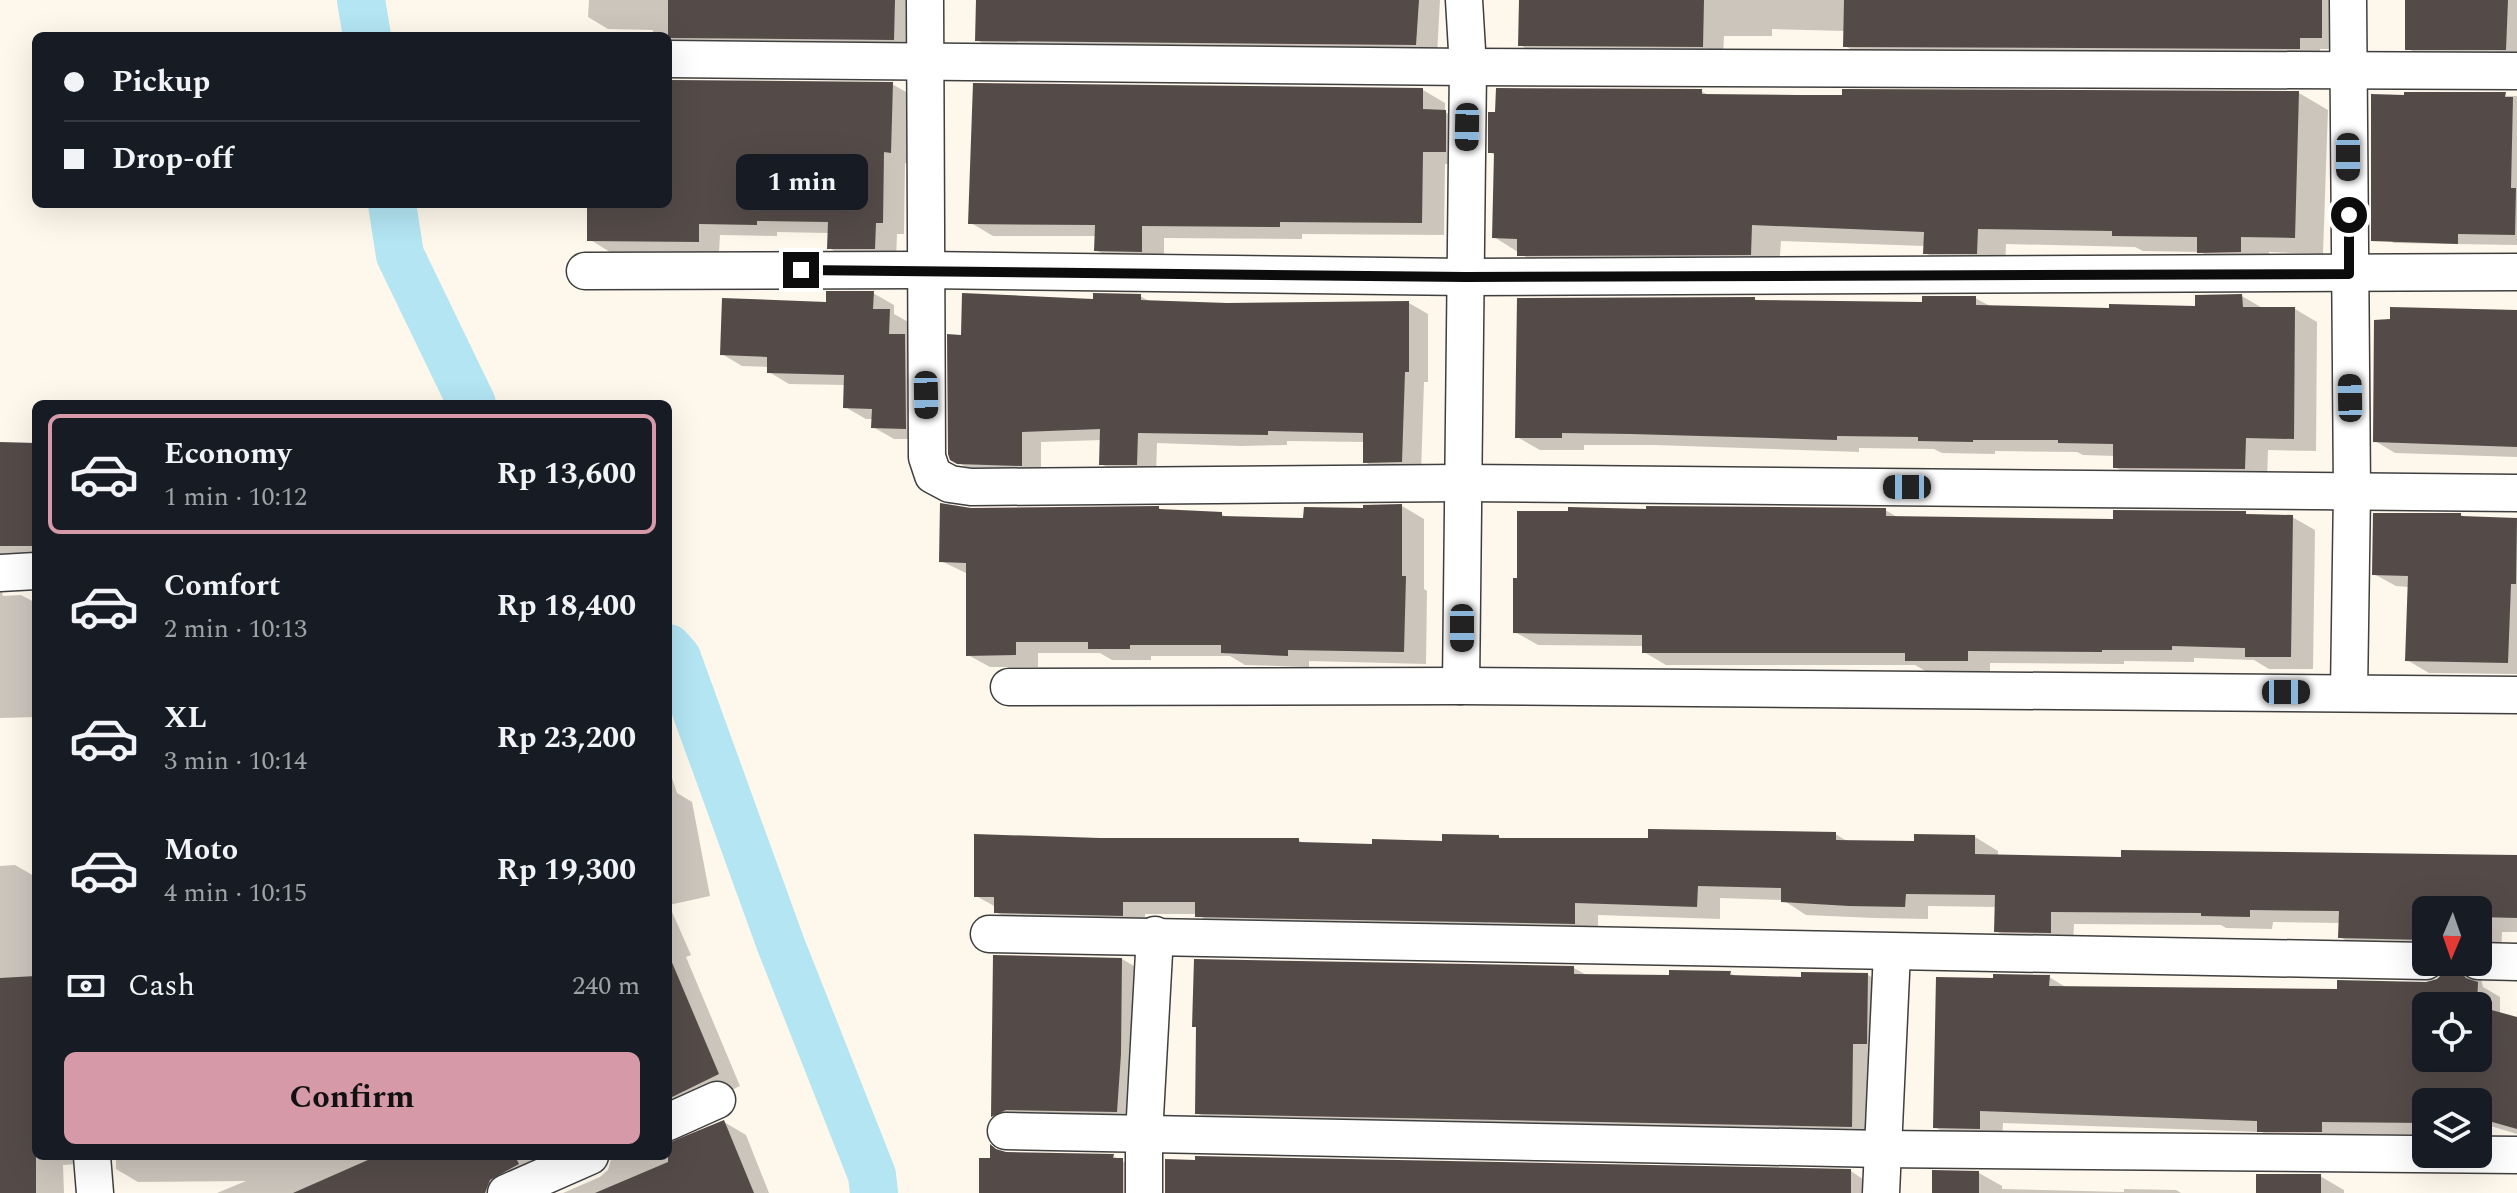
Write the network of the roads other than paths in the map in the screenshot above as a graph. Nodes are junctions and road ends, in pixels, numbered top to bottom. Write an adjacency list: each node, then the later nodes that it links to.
1 (925, 0): 5 (street)
2 (1464, 0): 6 (street)
3 (2348, 0): 7 (street)
4 (672, 59): 5 (street)
5 (924, 60): 6 (street); 9 (street)
6 (1468, 67): 7 (street); 13 (street)
7 (2348, 70): 8 (street); 12 (street)
8 (2517, 71)
9 (925, 270): 10 (street); 13 (street); 14 (street)
10 (585, 271)
11 (2517, 272): 12 (street)
12 (2349, 274): 13 (street); 15 (street)
13 (1466, 277): 14 (street)
14 (1462, 483): 15 (street); 19 (street)
15 (2352, 491): 16 (street); 21 (street)
16 (2517, 493)
17 (32, 571): 18 (street)
18 (0, 573)
19 (1461, 686): 20 (street); 21 (street)
20 (1009, 687)
21 (2349, 693): 22 (street)
22 (2517, 695)
23 (989, 934): 24 (street)
24 (1155, 935): 25 (street); 32 (street)
25 (1892, 952): 26 (street); 33 (street)
26 (2412, 961)
27 (2492, 961): 28 (street)
28 (2517, 962)
29 (717, 1100): 30 (street)
30 (672, 1120)
31 (1006, 1131): 32 (street)
32 (1144, 1135): 33 (street); 39 (street)
33 (1882, 1149): 34 (street); 40 (street)
34 (2517, 1155)
35 (92, 1160): 37 (street)
36 (581, 1160): 38 (street)
37 (95, 1193)
38 (506, 1193)
39 (1144, 1193)
40 (1881, 1193)

